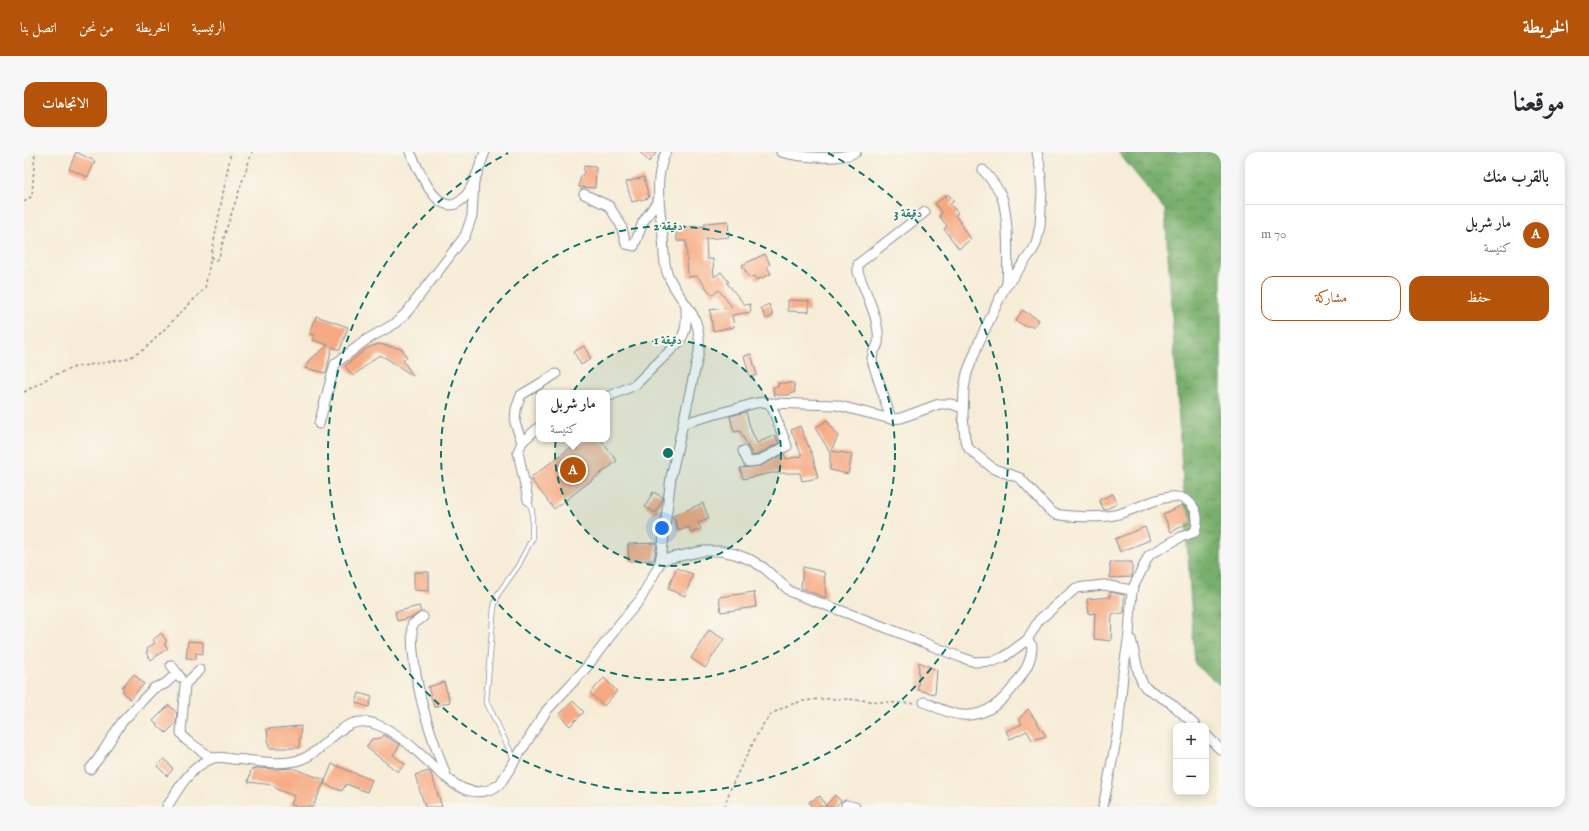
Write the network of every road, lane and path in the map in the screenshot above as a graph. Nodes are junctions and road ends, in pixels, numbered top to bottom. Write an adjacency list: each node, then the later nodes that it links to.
1 (35, 152): 14 (path)
2 (231, 152): 16 (path)
3 (252, 152): 16 (path)
4 (410, 152): 11 (street)
5 (485, 152): 11 (street)
6 (666, 152): 13 (street)
7 (781, 152): 8 (street)
8 (856, 152)
9 (1037, 152): 17 (street)
10 (983, 170): 17 (street)
11 (474, 179): 26 (street)
12 (584, 194): 13 (street)
13 (659, 199): 18 (street)
14 (24, 202)
15 (925, 212): 24 (street)
16 (210, 257): 20 (path)
17 (1007, 285): 23 (street)
18 (686, 303): 21 (street); 25 (street)
19 (556, 374): 28 (street)
20 (24, 392)
21 (610, 396)
22 (769, 403): 24 (street); 25 (street); 29 (street)
23 (963, 408): 24 (street); 32 (street)
24 (891, 419)
25 (684, 423): 31 (street)
26 (319, 424)
27 (536, 430): 28 (street)
28 (522, 442): 30 (street)
29 (743, 451)
30 (528, 500): 45 (lane)
31 (661, 560): 35 (street); 45 (street)
32 (1132, 590): 34 (street); 35 (street)
33 (423, 617): 47 (street)
34 (1129, 634): 41 (street); 50 (street)
35 (1027, 640): 40 (street)
36 (171, 665): 38 (street)
37 (200, 670): 39 (street)
38 (177, 674): 39 (street); 46 (street)
39 (185, 684): 44 (street)
40 (924, 702): 49 (path)
41 (1193, 723)
42 (1209, 738): 43 (street)
43 (1221, 750)
44 (212, 758): 47 (street); 48 (street)
45 (515, 761): 47 (street)
46 (90, 769)
47 (448, 781)
48 (167, 807)
49 (725, 807)
50 (1103, 807)

